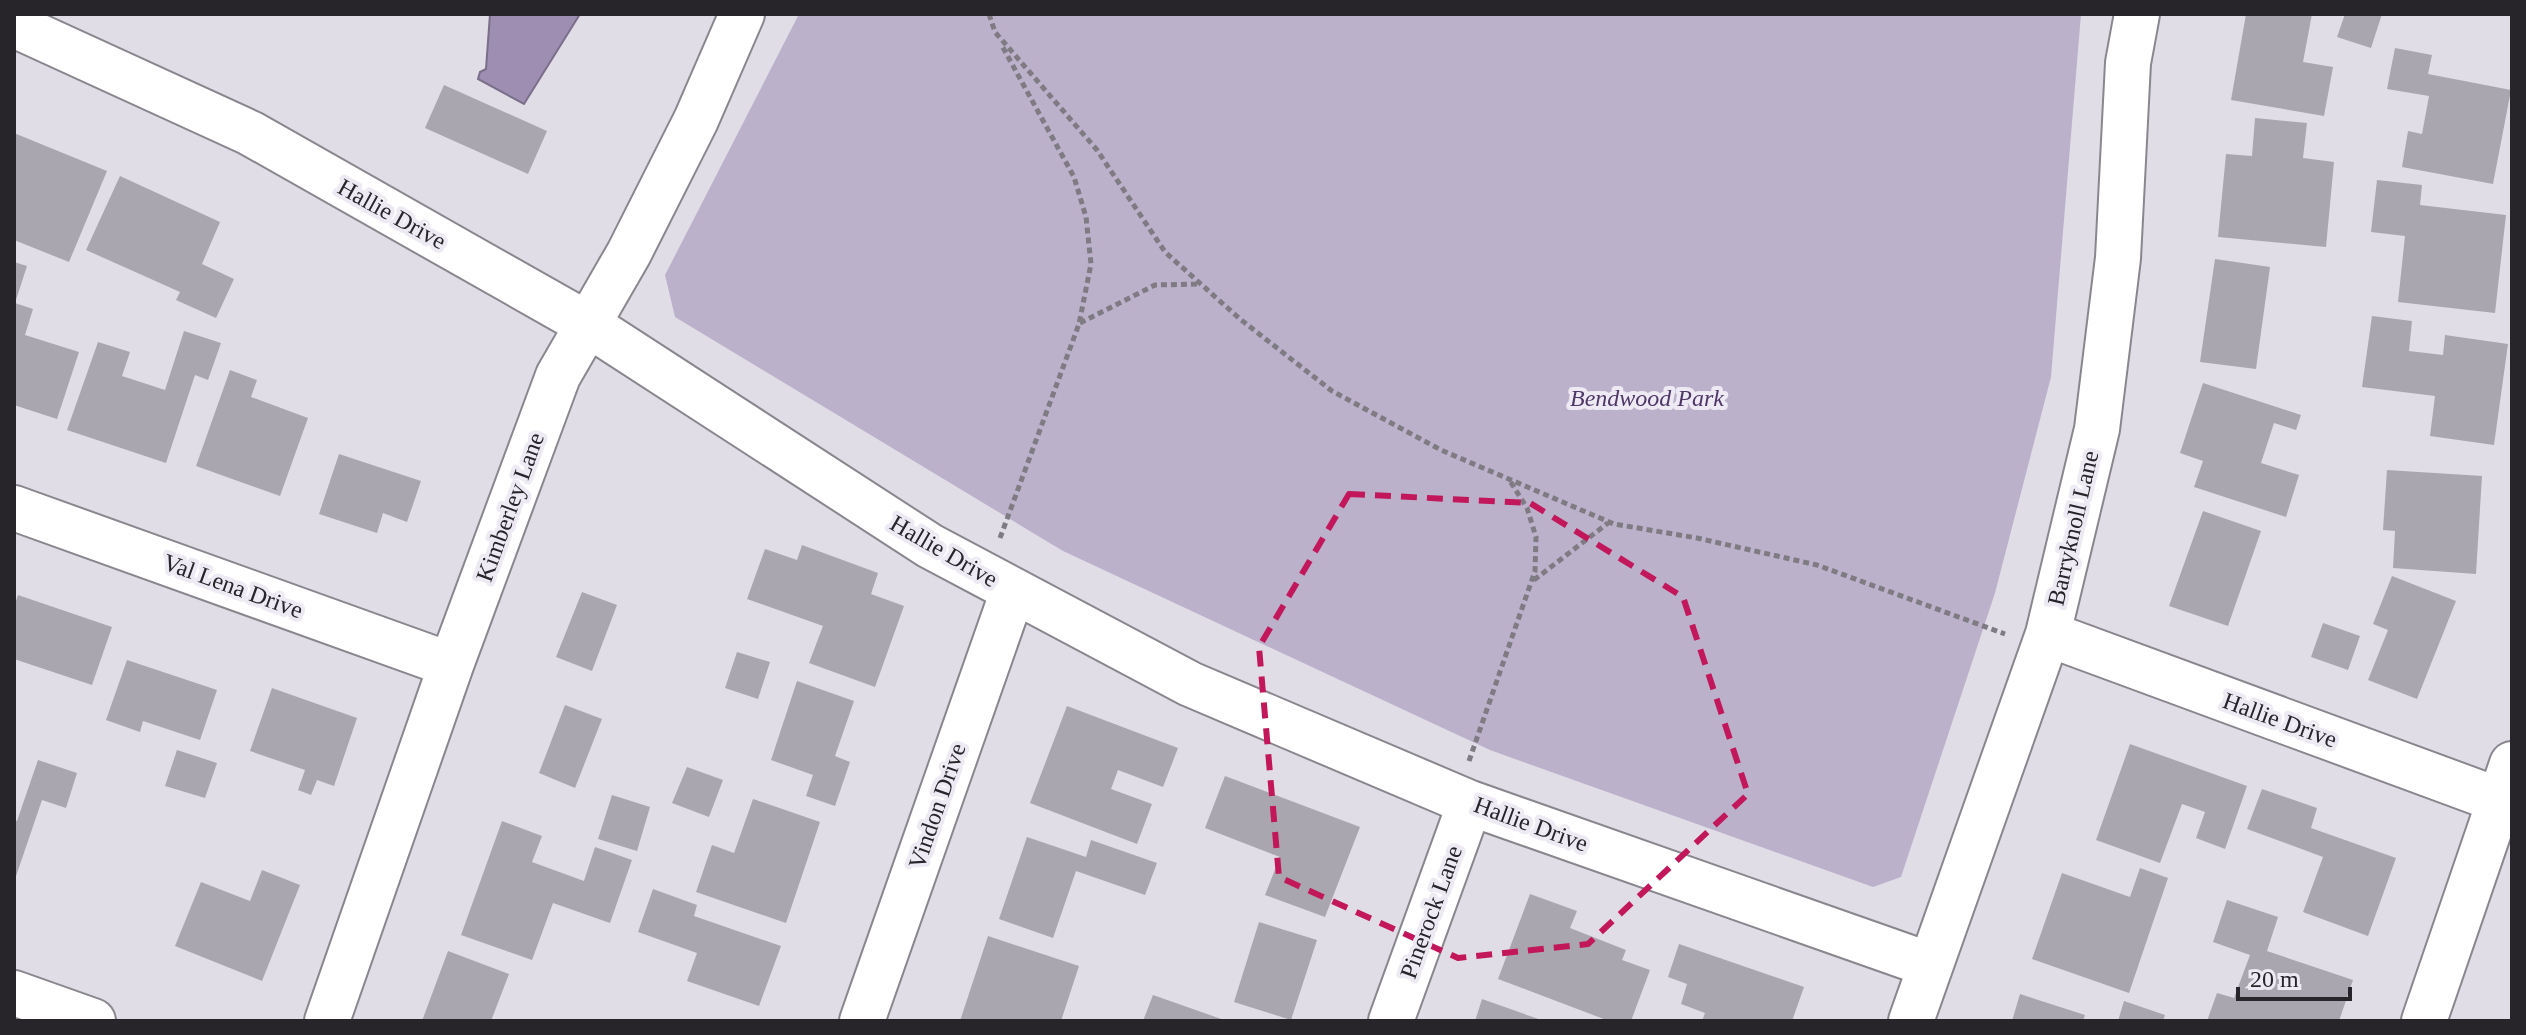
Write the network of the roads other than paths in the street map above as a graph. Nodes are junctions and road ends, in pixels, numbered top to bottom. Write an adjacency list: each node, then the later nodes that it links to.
1 (742, 14): 4 (street, Kimberley Lane)
2 (2137, 14): 7 (street, Barryknoll Lane)
3 (14, 25): 4 (street, Hallie Drive)
4 (589, 325): 6 (street, Hallie Drive); 8 (street, Kimberley Lane)
5 (14, 508): 8 (street, Val Lena Drive)
6 (1000, 583): 10 (street, Hallie Drive); 15 (street, Vindon Drive)
7 (2046, 641): 9 (street, Hallie Drive); 11 (street, Barryknoll Lane)
8 (451, 665): 14 (street, Kimberley Lane)
9 (2508, 790): 18 (street)
10 (1463, 800): 11 (street, Hallie Drive); 16 (street, Pinerock Lane)
11 (1930, 965): 17 (street, Barryknoll Lane)
12 (14, 993): 13 (street)
13 (93, 1021)
14 (327, 1021)
15 (862, 1021)
16 (1391, 1021)
17 (1911, 1021)
18 (2424, 1021)

